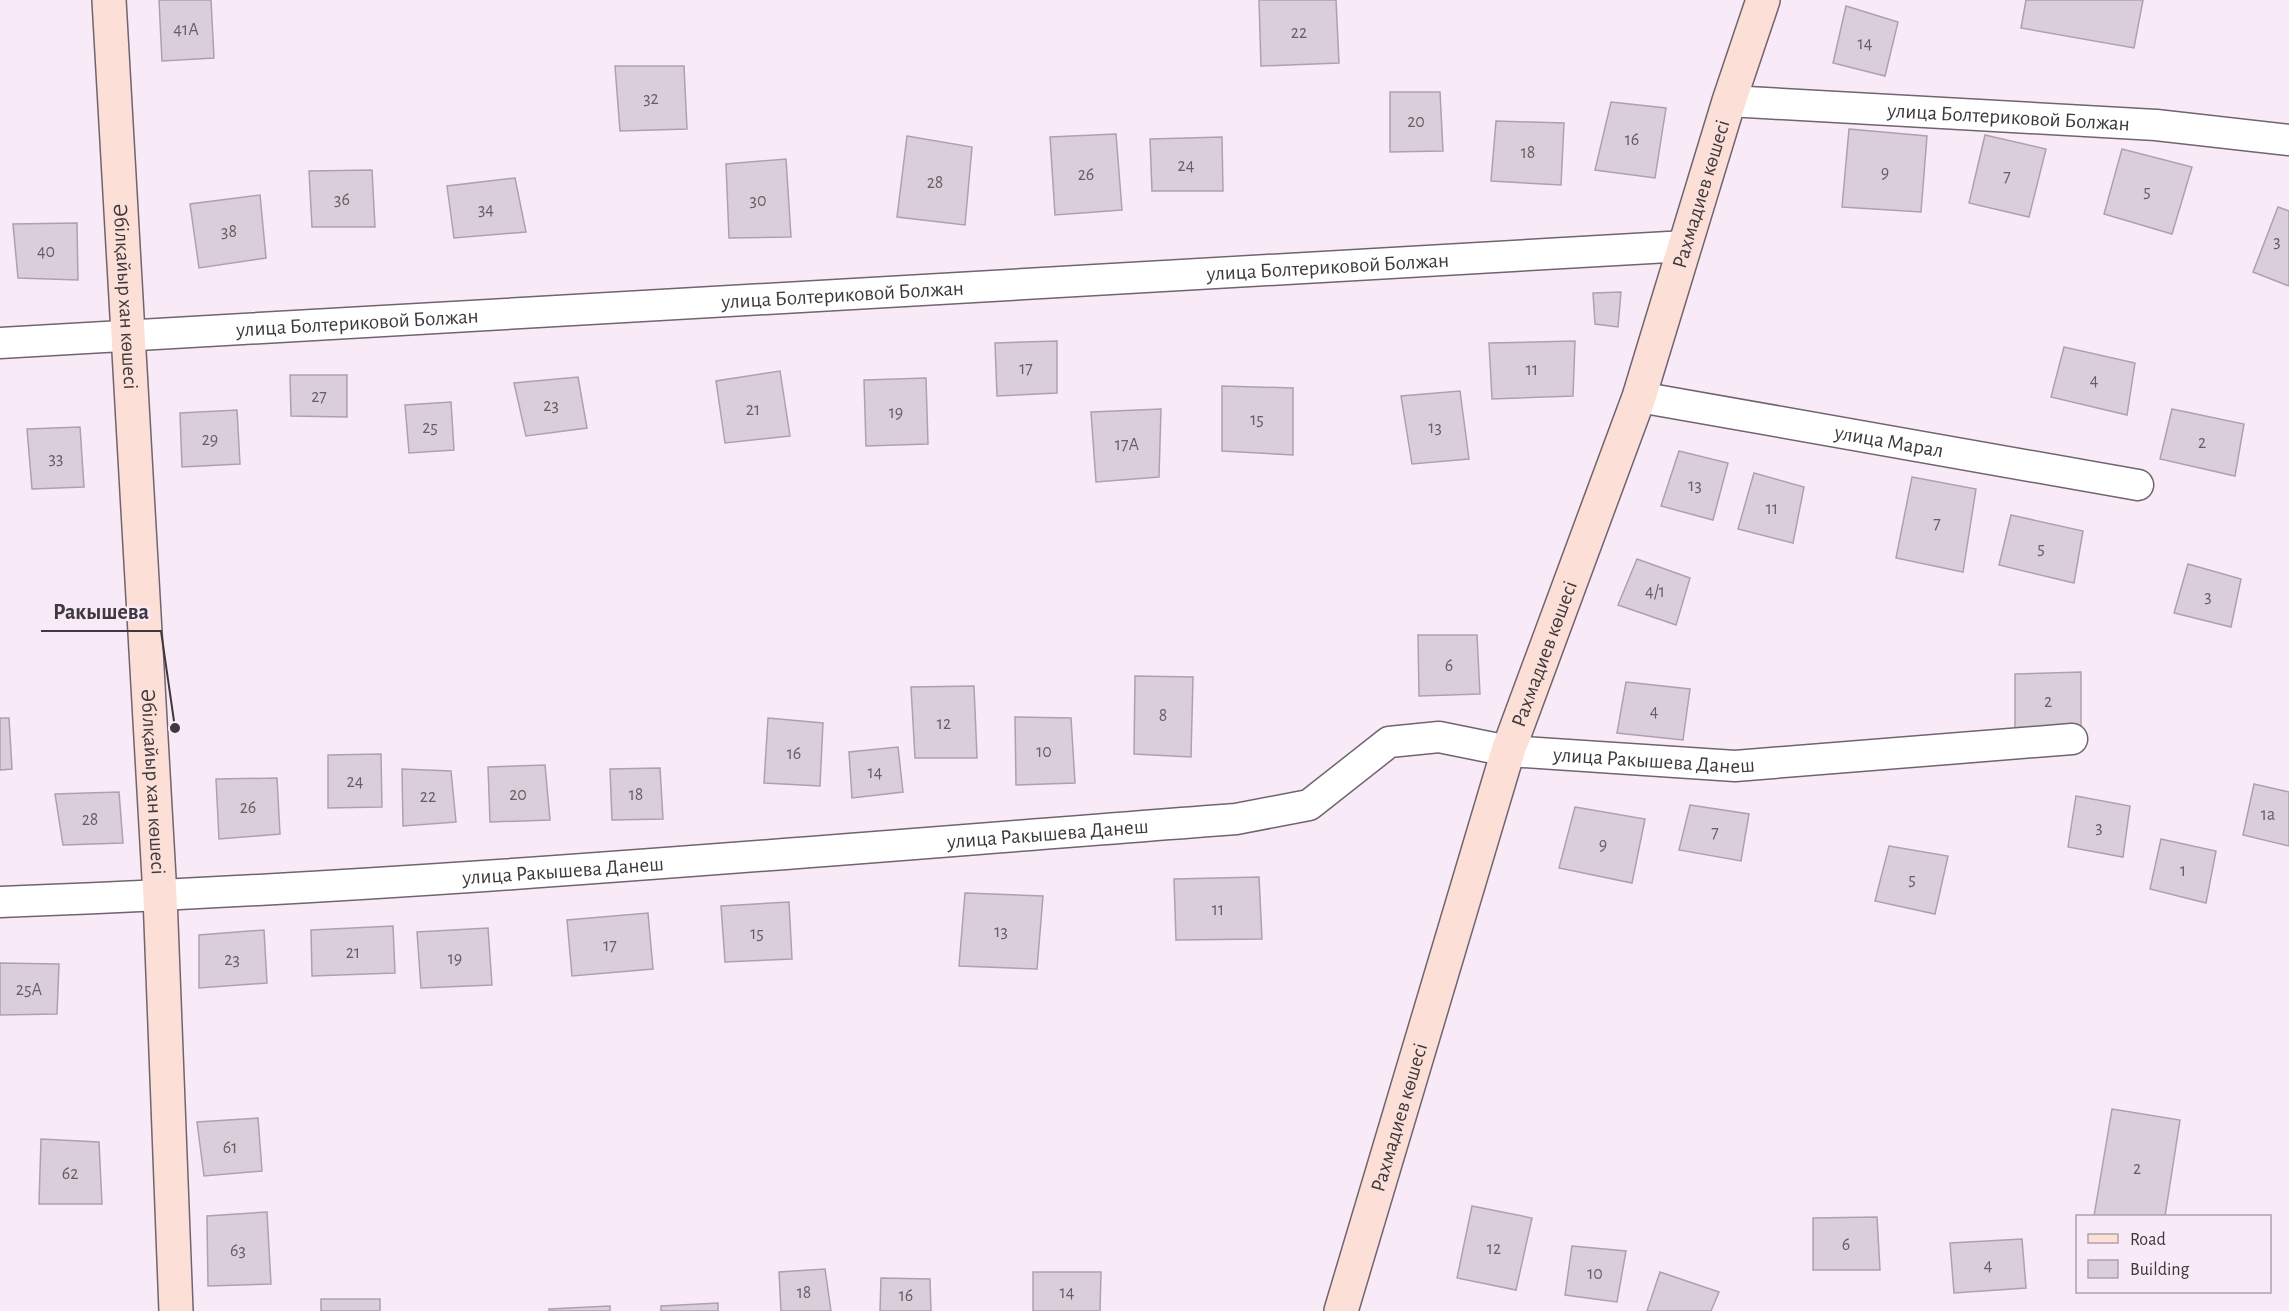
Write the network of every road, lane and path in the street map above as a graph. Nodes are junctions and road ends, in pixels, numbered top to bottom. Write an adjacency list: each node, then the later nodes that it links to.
1 (109, 0): 6 (street, Әбілқайыр хан көшесі)
2 (1763, 0): 3 (street, Рахмадиев көшесі)
3 (1729, 101): 4 (street, улица Болтериковой Болжан); 5 (street, Рахмадиев көшесі)
4 (2289, 140)
5 (1686, 246): 6 (street, улица Болтериковой Болжан); 8 (street, Рахмадиев көшесі)
6 (129, 335): 7 (street, улица Болтериковой Болжан); 12 (street, Әбілқайыр хан көшесі)
7 (0, 343)
8 (1639, 397): 9 (street, улица Марал); 11 (street, Рахмадиев көшесі)
9 (2138, 485)
10 (2072, 739): 11 (street, улица Ракышева Данеш)
11 (1508, 751): 12 (street, улица Ракышева Данеш); 15 (street, Рахмадиев көшесі)
12 (160, 896): 13 (street, улица Ракышева Данеш); 14 (street, Әбілқайыр хан көшесі)
13 (0, 902)
14 (176, 1311)
15 (1341, 1311)

